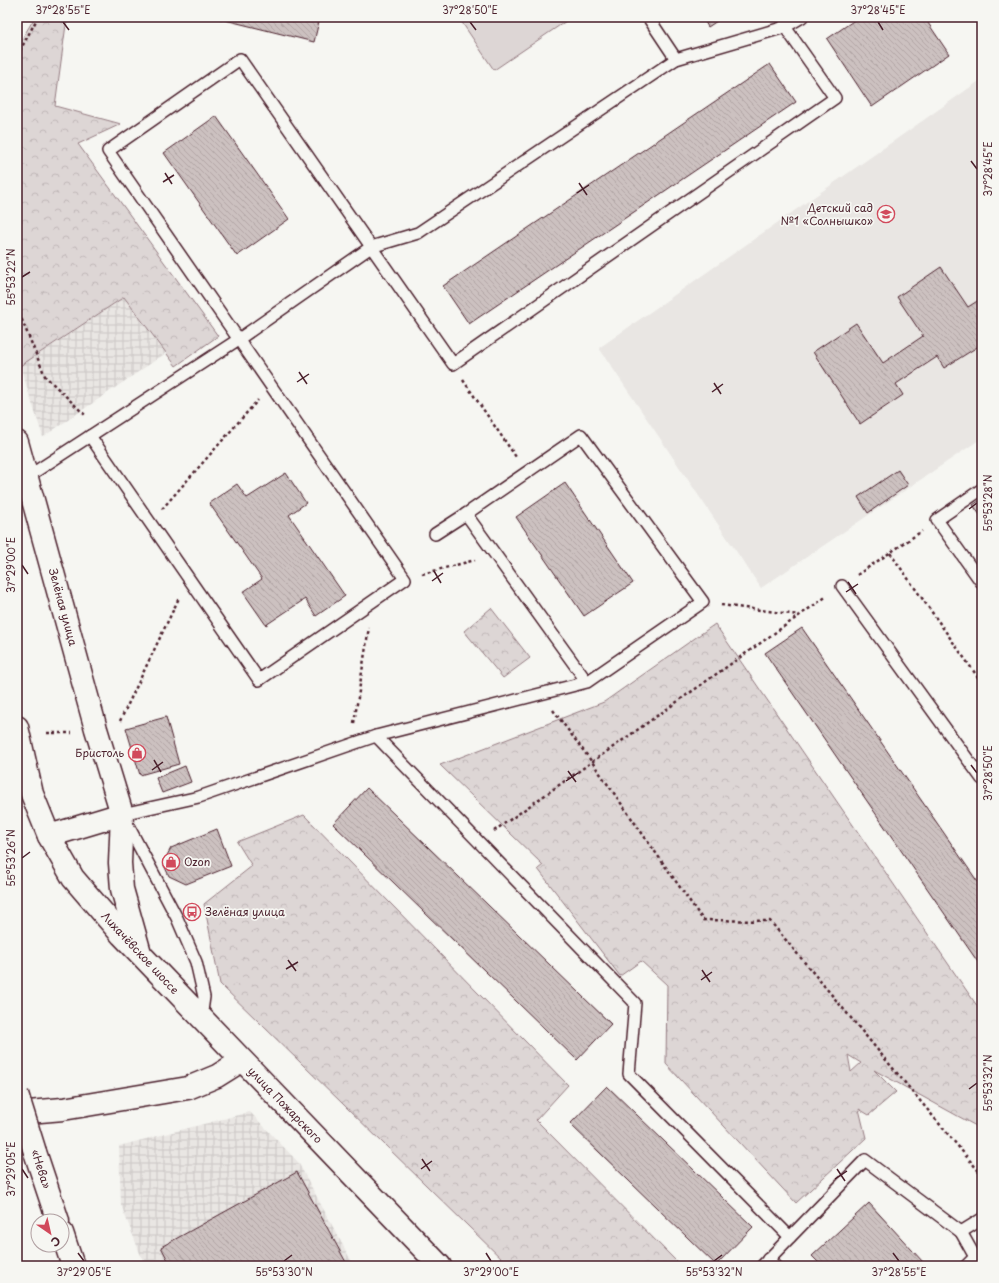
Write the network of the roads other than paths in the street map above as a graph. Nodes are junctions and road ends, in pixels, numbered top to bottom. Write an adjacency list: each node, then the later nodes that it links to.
1 (648, 17): 4 (lane)
2 (802, 17): 3 (lane)
3 (785, 22): 4 (lane); 5 (lane)
4 (676, 59): 5 (lane)
5 (371, 246): 6 (lane); 6 (lane)
6 (238, 340): 7 (lane); 7 (lane)
7 (90, 436): 9 (lane)
8 (17, 442): 9 (main road, Зелёная улица)
9 (27, 477): 19 (main road, Зелёная улица)
10 (982, 489): 13 (lane)
11 (466, 514): 12 (lane); 15 (lane); 15 (lane)
12 (435, 534)
13 (982, 584)
14 (842, 586): 18 (lane)
15 (587, 682): 17 (lane)
16 (17, 727): 20 (main road, Лихачёвское шоссе)
17 (376, 736): 19 (lane); 29 (lane)
18 (982, 778)
19 (122, 814): 20 (main road); 21 (main road, Зелёная улица); 22 (lane)
20 (49, 836): 21 (main road, Лихачёвское шоссе)
21 (140, 953): 22 (main road, Лихачёвское шоссе)
22 (201, 1018): 23 (main road, Лихачёвское шоссе)
23 (241, 1061): 25 (main road, улица Пожарского); 34 (main road, улица Пожарского)
24 (17, 1094): 26 (main road, «Нева», bridge)
25 (17, 1112)
26 (55, 1213)
27 (982, 1219): 28 (lane)
28 (961, 1232): 29 (lane); 31 (lane)
29 (790, 1237): 32 (lane)
30 (69, 1253): 33 (main road)
31 (978, 1261): 35 (lane)
32 (768, 1264)
33 (73, 1266)
34 (440, 1266)
35 (966, 1266)

